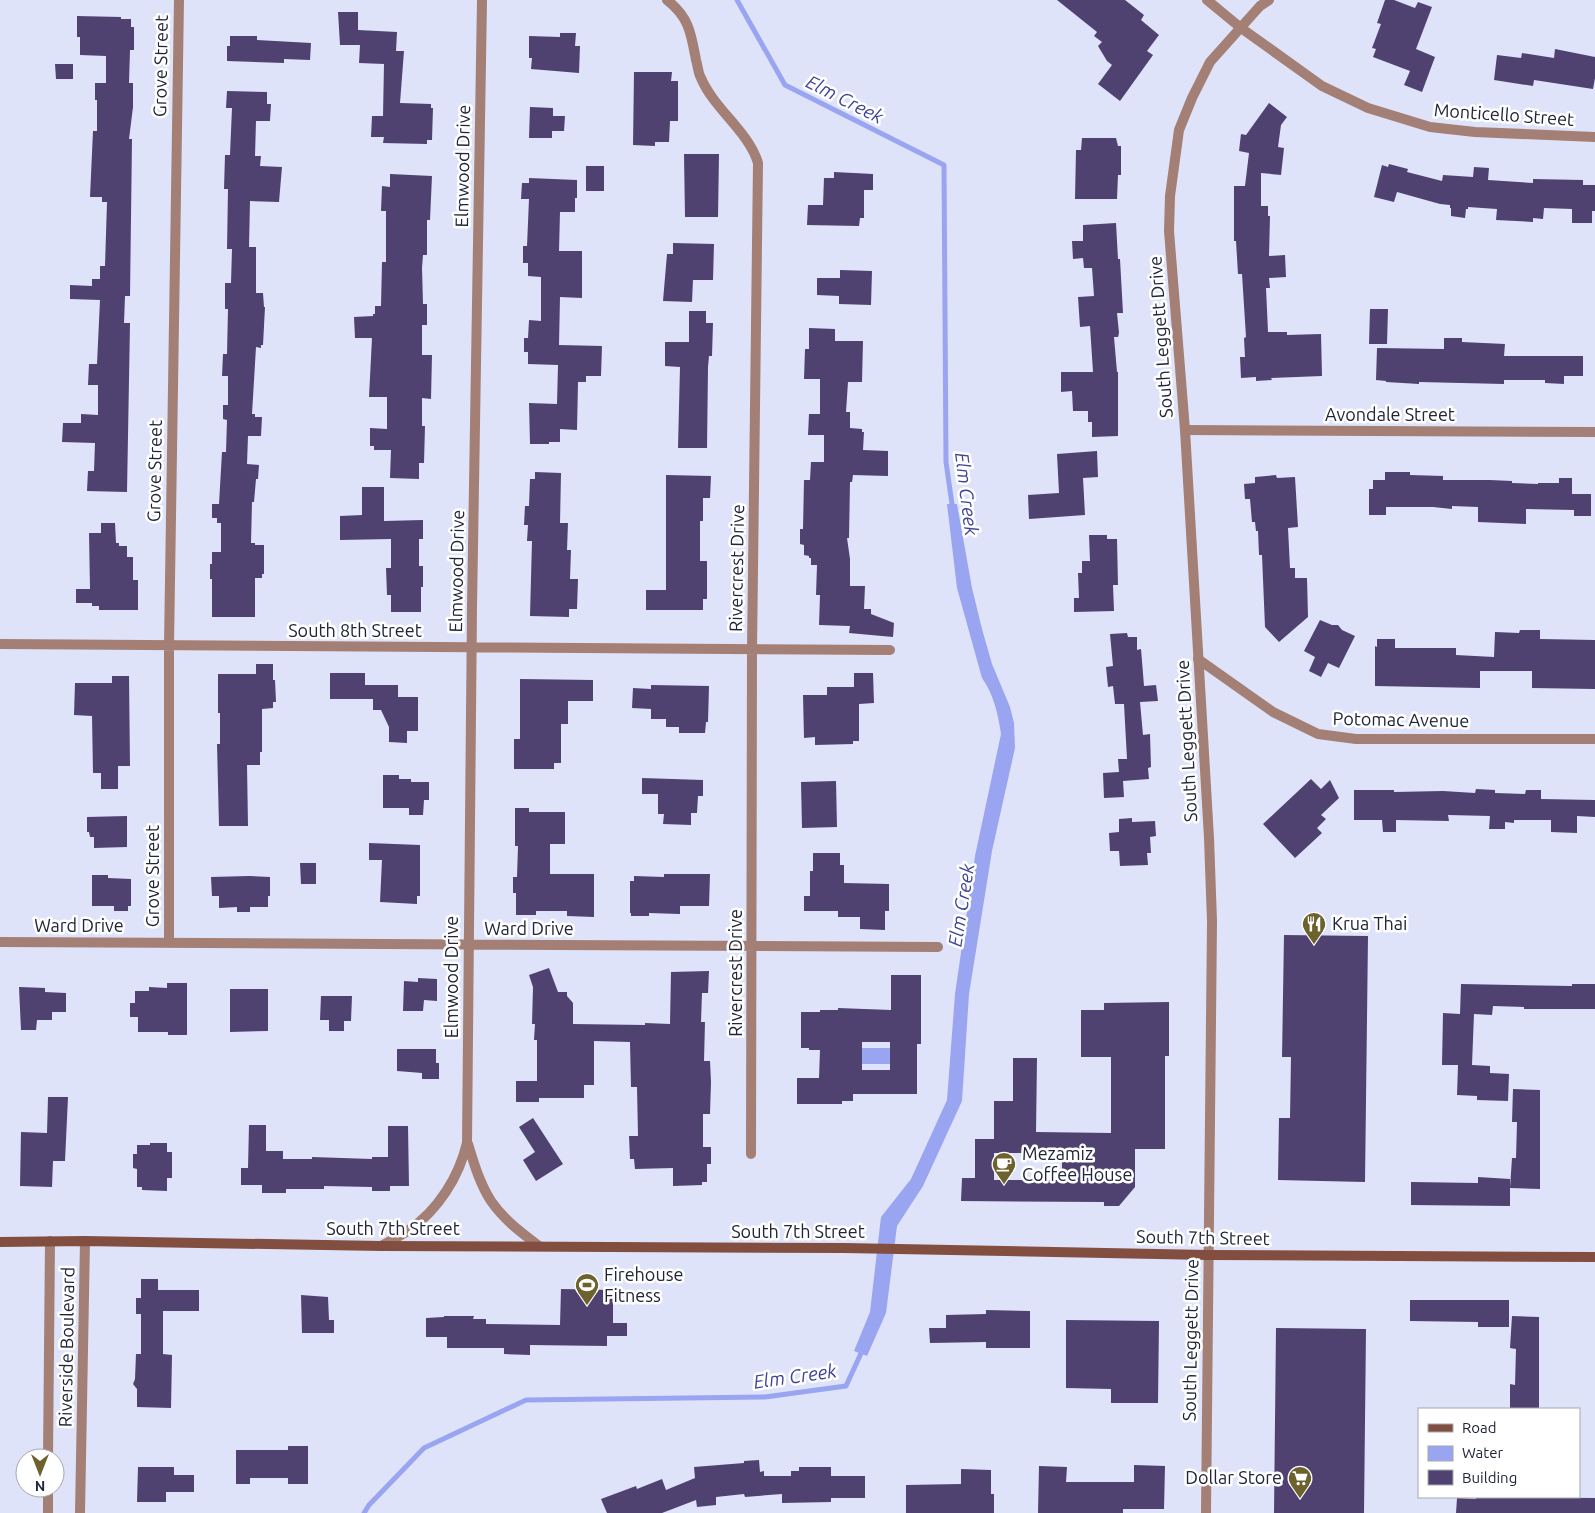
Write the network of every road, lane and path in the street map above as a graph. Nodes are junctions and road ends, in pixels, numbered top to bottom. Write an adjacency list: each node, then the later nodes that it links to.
1 (179, 0): 11 (street, Grove Street)
2 (482, 0): 12 (street, Elmwood Drive)
3 (1207, 0): 6 (street, Monticello Street)
4 (1269, 0): 6 (street, South Leggett Drive)
5 (671, 3): 13 (street, Rivercrest Drive)
6 (1241, 28): 7 (street, Monticello Street); 8 (street, South Leggett Drive)
7 (1595, 137)
8 (1185, 430): 9 (street, Avondale Street); 15 (street, South Leggett Drive)
9 (1595, 432)
10 (0, 644): 11 (street, South 8th Street)
11 (169, 645): 12 (street, South 8th Street); 18 (street, Grove Street)
12 (472, 648): 13 (street, South 8th Street); 19 (street, Elmwood Drive)
13 (752, 650): 14 (street, South 8th Street); 20 (street, Rivercrest Drive)
14 (890, 650)
15 (1198, 659): 16 (street, Potomac Avenue); 29 (street, South Leggett Drive)
16 (1595, 739)
17 (0, 942): 18 (street, Ward Drive)
18 (169, 943): 19 (street, Ward Drive)
19 (468, 944): 20 (street, Ward Drive); 22 (street, Elmwood Drive)
20 (752, 946): 21 (street, Ward Drive); 23 (street, Rivercrest Drive)
21 (938, 947)
22 (467, 1144): 27 (street, Elmwood Drive); 28 (street, Elmwood Drive)
23 (751, 1154)
24 (50, 1241): 25 (main road, South 7th Street); 26 (main road, South 7th Street); 31 (street, Riverside Boulevard)
25 (85, 1241): 27 (main road, South 7th Street); 34 (street, Riverside Boulevard)
26 (0, 1242)
27 (381, 1246): 28 (main road, South 7th Street)
28 (539, 1246): 29 (main road, South 7th Street)
29 (1208, 1255): 30 (main road, South 7th Street); 35 (street, South Leggett Drive)
30 (1595, 1257)
31 (48, 1448)
32 (48, 1498): 33 (street)
33 (48, 1513)
34 (80, 1513)
35 (1206, 1513)

